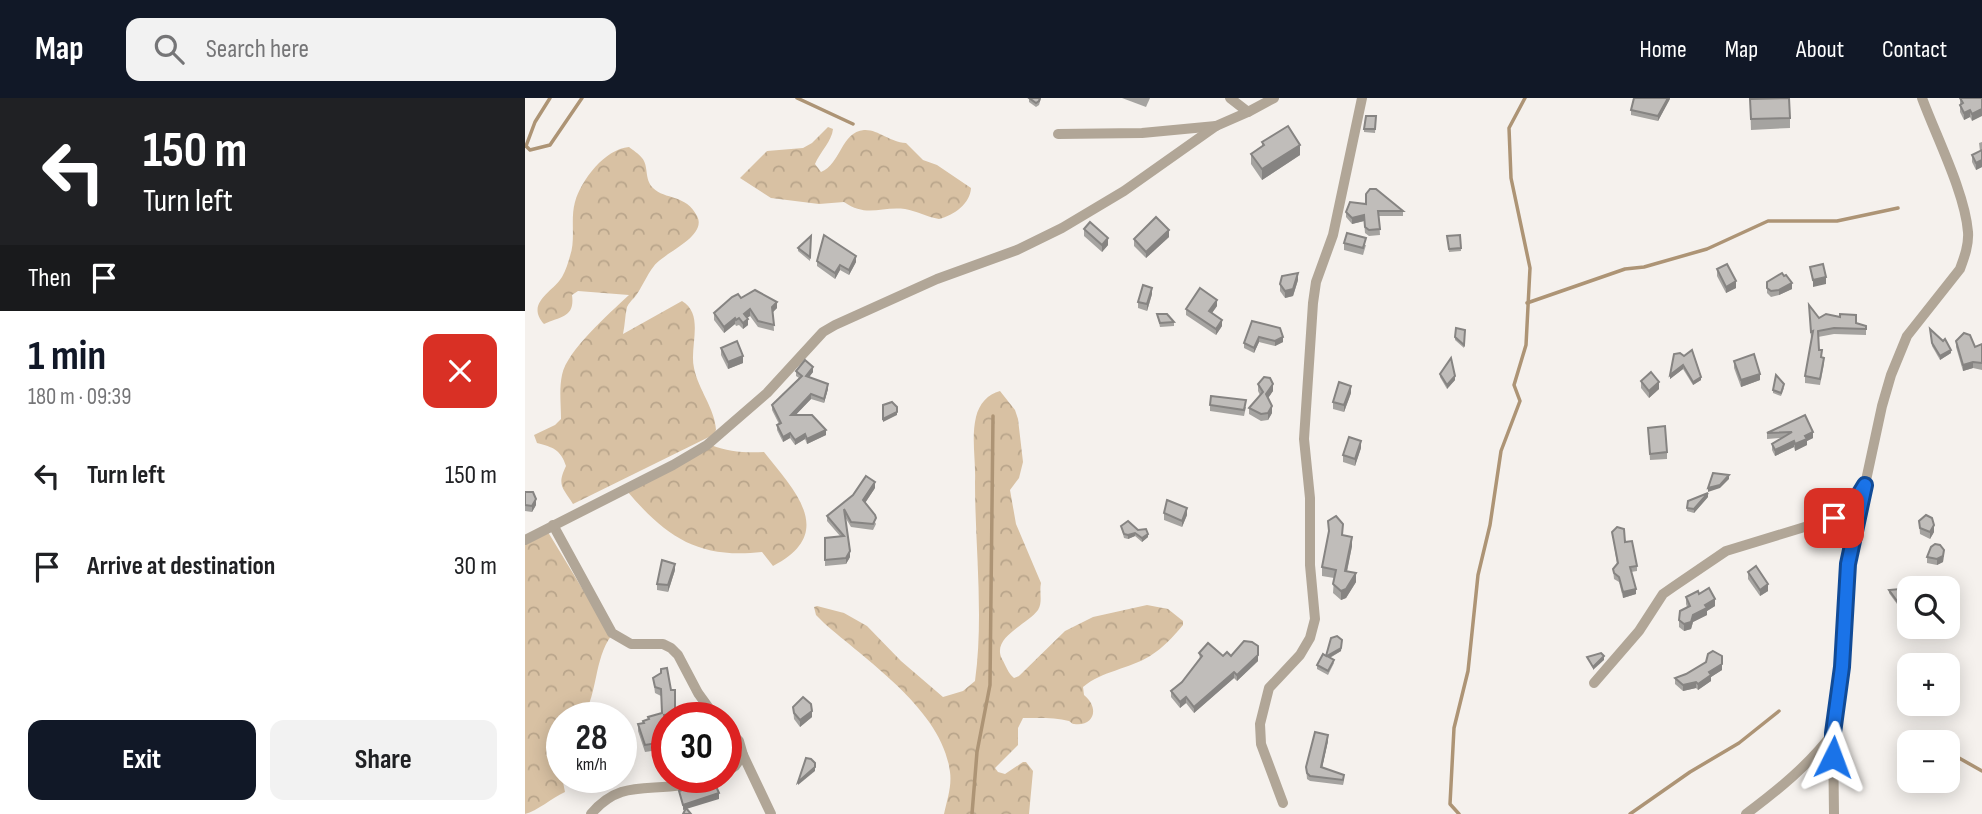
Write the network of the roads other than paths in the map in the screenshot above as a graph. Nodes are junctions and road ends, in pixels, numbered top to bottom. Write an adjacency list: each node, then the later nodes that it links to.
1 (1230, 98): 5 (street)
2 (1274, 98): 5 (street)
3 (1362, 98): 17 (street)
4 (1922, 98): 8 (street)
5 (1248, 113): 6 (street)
6 (1216, 126): 7 (street); 9 (street)
7 (1058, 134)
8 (1865, 485): 11 (street); 13 (street)
9 (553, 525): 10 (street); 12 (street)
10 (525, 540)
11 (1594, 683)
12 (705, 702)
13 (1833, 733): 20 (street); 21 (street)
14 (742, 752): 15 (street)
15 (743, 755): 19 (street)
16 (651, 786): 18 (street)
17 (1283, 803)
18 (591, 814)
19 (771, 814)
20 (1746, 814)
21 (1834, 814)

